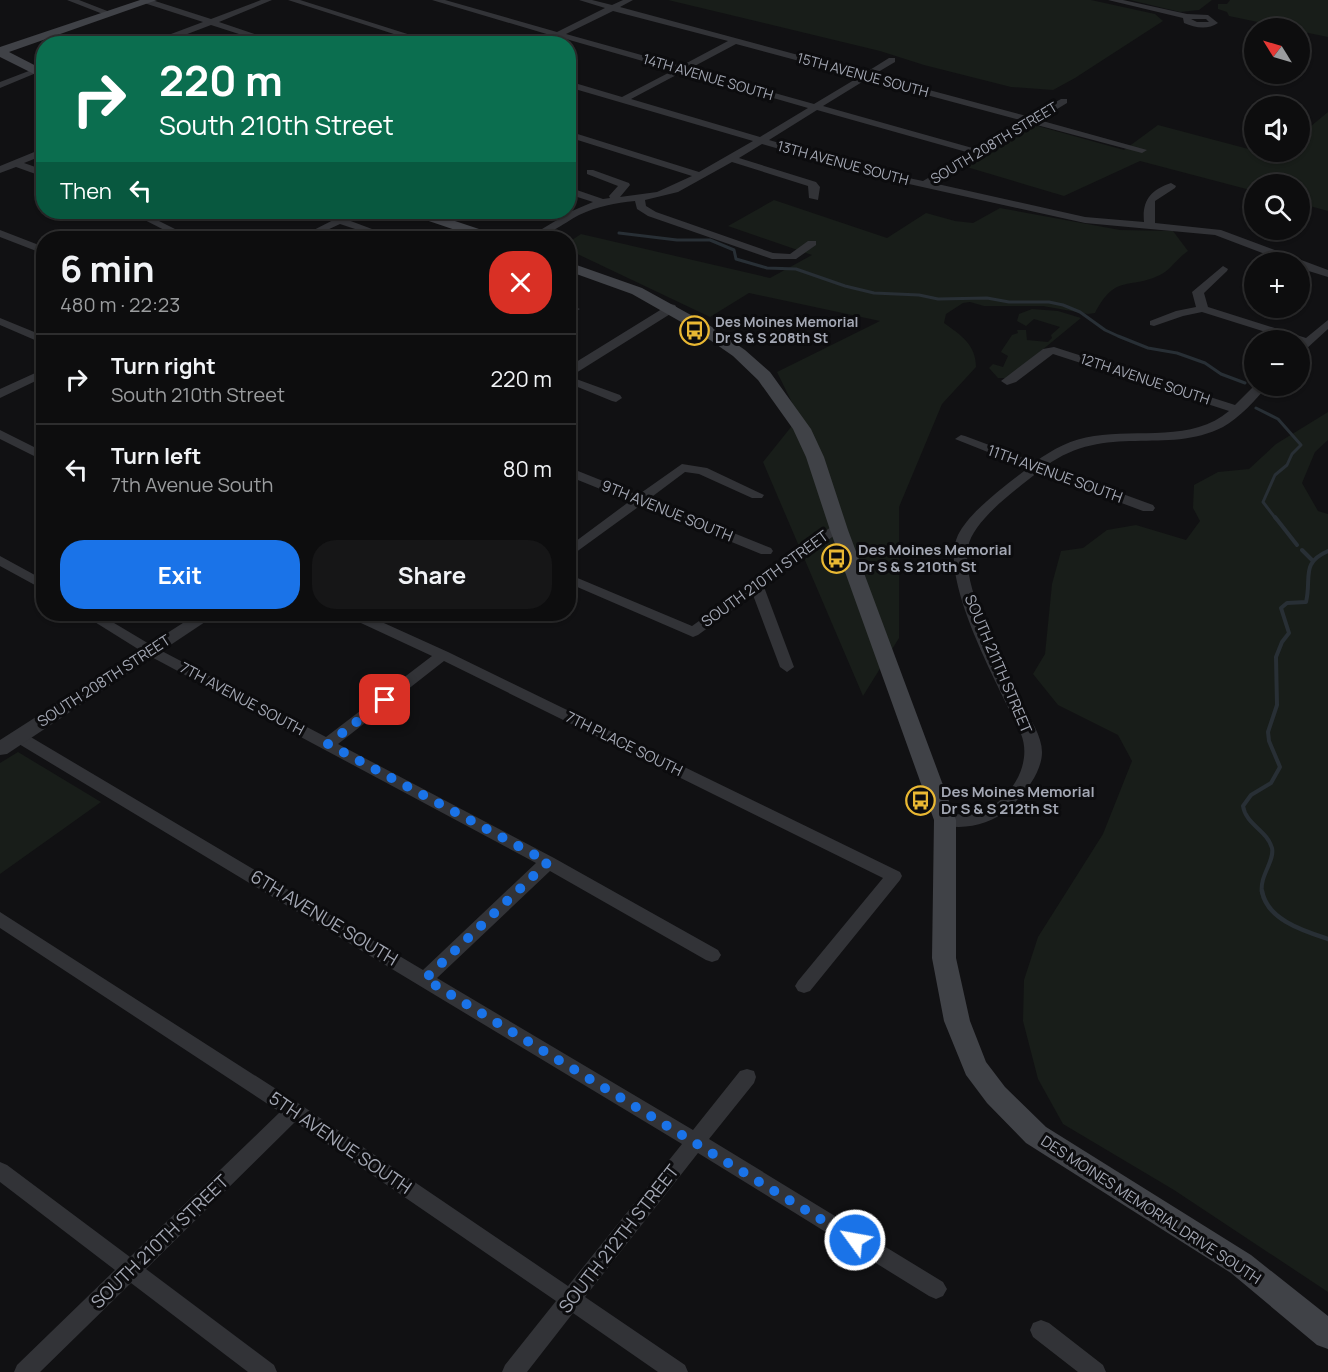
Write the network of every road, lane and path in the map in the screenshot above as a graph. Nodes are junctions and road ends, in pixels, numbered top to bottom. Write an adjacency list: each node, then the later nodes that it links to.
1 (71, 0): 10 (street)
2 (268, 0): 12 (street)
3 (292, 0): 17 (street)
4 (436, 0): 13 (street, 14TH AVENUE SOUTH)
5 (583, 0): 9 (street, 15TH AVENUE SOUTH)
6 (629, 0): 9 (street)
7 (1112, 0): 11 (street)
8 (149, 1): 10 (main road); 12 (street)
9 (613, 8): 13 (street); 22 (street, 15TH AVENUE SOUTH)
10 (111, 14): 14 (main road)
11 (1188, 17)
12 (211, 22): 15 (street); 16 (street)
13 (557, 34): 18 (street); 19 (street, 14TH AVENUE SOUTH)
14 (45, 36)
15 (174, 36)
16 (255, 36)
17 (409, 36)
18 (553, 36)
19 (564, 36)
20 (36, 39): 23 (main road)
21 (576, 39): 25 (street, 14TH AVENUE SOUTH)
22 (735, 41): 25 (street); 28 (street, 15TH AVENUE SOUTH)
23 (0, 51): 26 (main road)
24 (892, 60): 28 (street)
25 (681, 69): 31 (street); 33 (street, 14TH AVENUE SOUTH)
26 (36, 71)
27 (36, 74): 29 (street)
28 (866, 76): 33 (street); 34 (street, 15TH AVENUE SOUTH)
29 (0, 85)
30 (576, 86): 31 (street, 13TH AVENUE SOUTH)
31 (623, 100): 36 (street, 13TH AVENUE SOUTH)
32 (1064, 101): 34 (street, SOUTH 208TH STREET)
33 (816, 107): 36 (street); 38 (street, 14TH AVENUE SOUTH)
34 (1032, 120): 37 (street, 15TH AVENUE SOUTH); 38 (street, SOUTH 208TH STREET)
35 (576, 137): 45 (street)
36 (761, 141): 40 (street); 46 (street, 13TH AVENUE SOUTH)
37 (1142, 150)
38 (979, 153): 46 (street, SOUTH 208TH STREET)
39 (36, 154): 41 (street)
40 (731, 159): 45 (street); 50 (street)
41 (15, 163): 42 (street); 43 (street)
42 (0, 170)
43 (36, 171)
44 (590, 172): 51 (street)
45 (701, 176): 49 (street)
46 (925, 184): 58 (street, 13TH AVENUE SOUTH)
47 (1171, 186): 58 (street)
48 (576, 193): 52 (street)
49 (640, 197): 51 (street); 65 (street)
50 (814, 198)
51 (617, 199): 52 (street)
52 (602, 202): 53 (street)
53 (576, 211)
54 (149, 219): 59 (street)
55 (436, 219): 62 (main road)
56 (561, 219): 63 (street)
57 (339, 220): 60 (street); 61 (street)
58 (1150, 227): 67 (street, 13TH AVENUE SOUTH)
59 (174, 231)
60 (317, 231)
61 (371, 231)
62 (472, 231)
63 (543, 231)
64 (0, 233): 66 (street)
65 (812, 243)
66 (36, 248)
67 (1268, 252)
68 (1310, 268): 71 (street)
69 (576, 269): 72 (main road, DES MOINES MEMORIAL DRIVE SOUTH)
70 (1223, 269): 73 (street)
71 (1328, 274)
72 (670, 308): 80 (street); 96 (main road, DES MOINES MEMORIAL DRIVE SOUTH)
73 (1203, 309): 75 (street); 77 (street)
74 (0, 321): 78 (street)
75 (1154, 323)
76 (1328, 323): 79 (street)
77 (1260, 330)
78 (36, 337)
79 (1310, 340)
80 (576, 369)
81 (36, 376): 84 (street)
82 (1007, 381): 87 (street, 12TH AVENUE SOUTH)
83 (576, 382): 86 (street)
84 (0, 394)
85 (1250, 396): 87 (street)
86 (616, 398)
87 (1236, 409): 91 (street)
88 (0, 434): 90 (street)
89 (961, 439): 91 (street, 11TH AVENUE SOUTH)
90 (36, 453)
91 (1037, 468): 95 (street, 11TH AVENUE SOUTH); 112 (street, SOUTH 211TH STREET)
92 (576, 474): 94 (street, 9TH AVENUE SOUTH)
93 (757, 495): 94 (street)
94 (640, 501): 97 (street); 98 (street, 9TH AVENUE SOUTH)
95 (1148, 508)
96 (838, 526): 102 (street, SOUTH 210TH STREET); 112 (main road, DES MOINES MEMORIAL DRIVE SOUTH)
97 (576, 548)
98 (766, 551)
99 (0, 560): 100 (street)
100 (36, 581)
101 (576, 581): 102 (street, SOUTH 210TH STREET)
102 (757, 586): 108 (street)
103 (101, 621): 106 (street, 7TH AVENUE SOUTH)
104 (197, 621): 106 (street, SOUTH 208TH STREET)
105 (368, 621): 107 (street, 7TH PLACE SOUTH)
106 (151, 651): 109 (street, SOUTH 208TH STREET); 110 (street, 7TH AVENUE SOUTH)
107 (443, 655): 110 (street); 117 (street, 7TH PLACE SOUTH)
108 (787, 667)
109 (19, 737): 111 (street, SOUTH 208TH STREET); 116 (street, 6TH AVENUE SOUTH)
110 (328, 744): 113 (street, 7TH AVENUE SOUTH)
111 (0, 749)
112 (945, 820): 126 (main road, DES MOINES MEMORIAL DRIVE SOUTH)
113 (548, 862): 115 (street, 7TH AVENUE SOUTH); 116 (street)
114 (0, 919): 119 (street, 5TH AVENUE SOUTH)
115 (712, 955)
116 (425, 979): 120 (street, 6TH AVENUE SOUTH)
117 (804, 986)
118 (747, 1077): 120 (street, SOUTH 212TH STREET)
119 (294, 1111): 122 (street, SOUTH 210TH STREET); 124 (street, 5TH AVENUE SOUTH)
120 (696, 1141): 123 (street, 6TH AVENUE SOUTH); 124 (street, SOUTH 212TH STREET)
121 (0, 1171): 122 (street)
122 (131, 1270): 127 (street, SOUTH 210TH STREET); 128 (street)
123 (936, 1289)
124 (570, 1301): 129 (street, SOUTH 212TH STREET); 130 (street, 5TH AVENUE SOUTH)
125 (1041, 1330): 131 (street)
126 (1328, 1335)
127 (25, 1372)
128 (266, 1372)
129 (513, 1372)
130 (676, 1372)
131 (1095, 1372)

